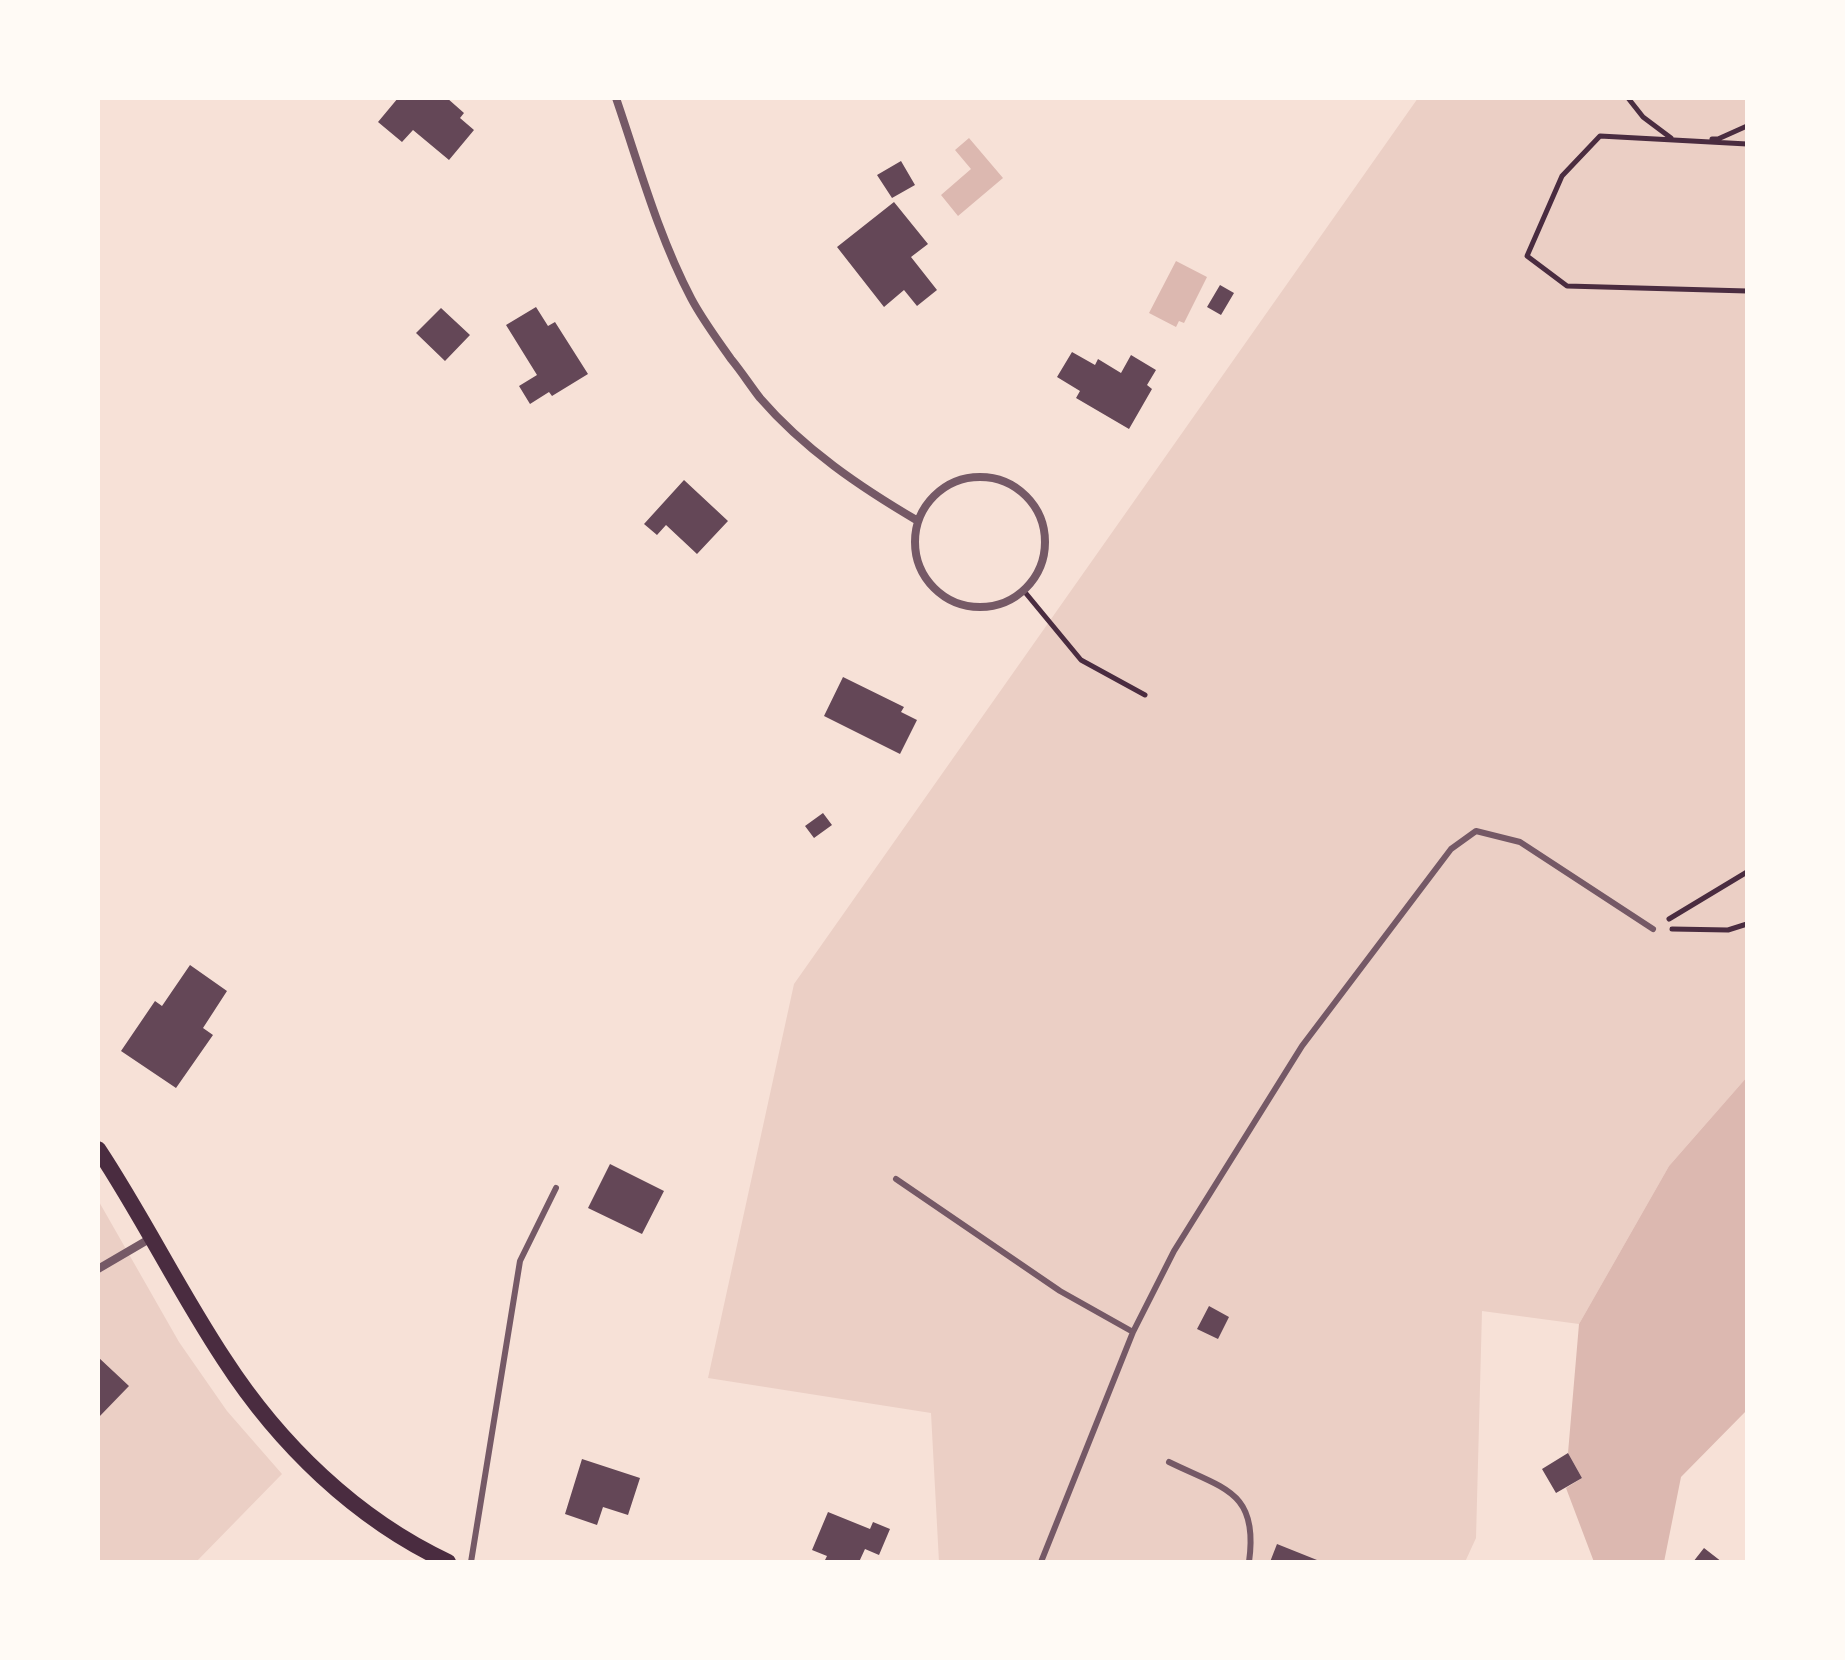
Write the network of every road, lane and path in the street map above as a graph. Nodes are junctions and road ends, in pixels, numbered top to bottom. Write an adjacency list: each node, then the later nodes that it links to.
1 (616, 98): 7 (street)
2 (1628, 98): 4 (path)
3 (1747, 126): 4 (path)
4 (1673, 140): 5 (path); 6 (path)
5 (1747, 144)
6 (1747, 291)
7 (918, 521): 8 (street); 8 (street)
8 (1024, 591): 9 (path)
9 (1145, 695)
10 (1747, 872): 12 (path)
11 (1747, 924): 12 (path)
12 (1653, 929): 18 (lane)
13 (98, 1149): 16 (main road)
14 (896, 1179): 18 (lane)
15 (556, 1188): 21 (lane)
16 (151, 1238): 17 (street); 20 (main road)
17 (98, 1269)
18 (1133, 1332): 22 (lane)
19 (1169, 1462): 23 (lane)
20 (448, 1562)
21 (471, 1562)
22 (1041, 1562)
23 (1249, 1562)

